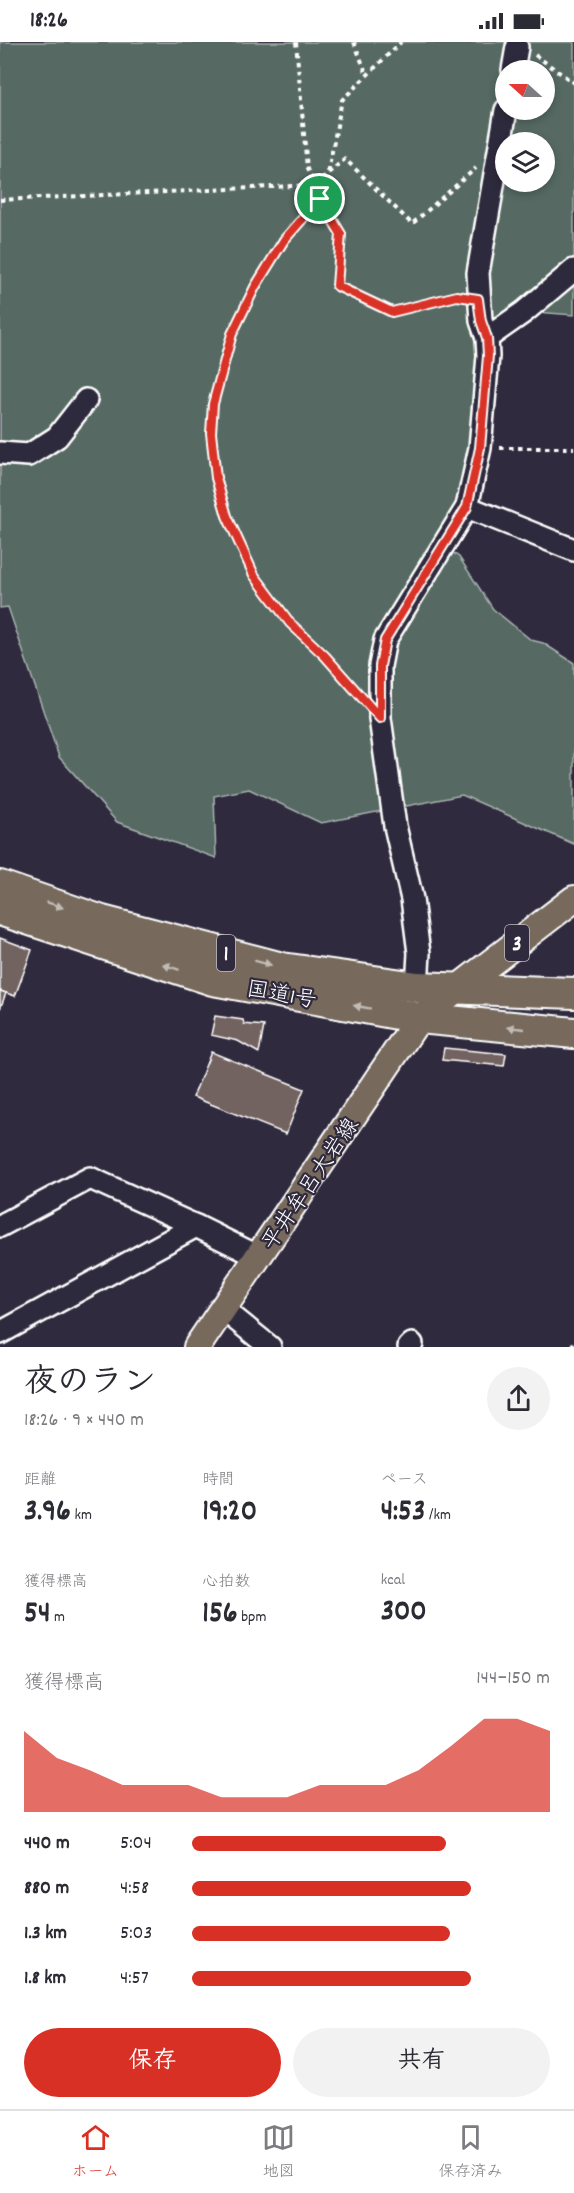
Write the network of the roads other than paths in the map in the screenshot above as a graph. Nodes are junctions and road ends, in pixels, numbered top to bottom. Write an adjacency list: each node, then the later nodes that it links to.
1 (517, 47): 2 (street)
2 (515, 60)
3 (504, 120): 5 (street)
4 (574, 270): 5 (street)
5 (487, 338): 8 (street)
6 (86, 400): 7 (street)
7 (0, 453)
8 (467, 507): 9 (street); 13 (street)
9 (574, 550)
10 (0, 886): 13 (highway, 国道1号 / 1, one-way to 13)
11 (574, 899): 14 (main road, 3)
12 (0, 910): 16 (highway, 国道1号 / 1, one-way to 12)
13 (417, 987): 14 (highway, 国道1号 / 1)
14 (459, 987): 15 (highway, 国道1号 / 1); 16 (main road, 3)
15 (574, 993)
16 (419, 1018): 17 (highway, 国道1号 / 1, one-way to 16); 20 (main road, 平井牟呂大岩線)
17 (574, 1034)
18 (0, 1226): 19 (street)
19 (196, 1226): 20 (street); 22 (street)
20 (258, 1257): 21 (main road, 平井牟呂大岩線)
21 (224, 1309): 23 (main road, 平井牟呂大岩線); 24 (street)
22 (0, 1333)
23 (197, 1347)
24 (270, 1347)

